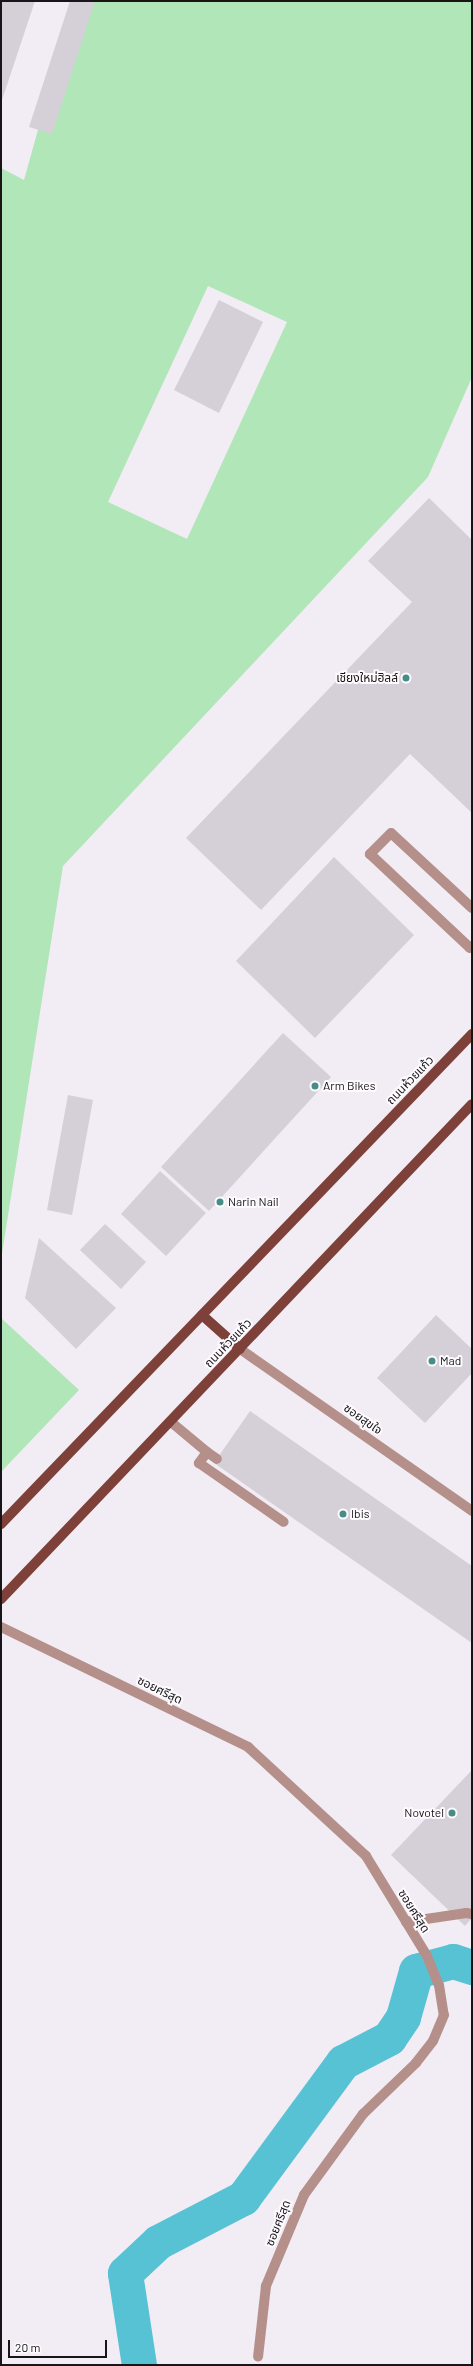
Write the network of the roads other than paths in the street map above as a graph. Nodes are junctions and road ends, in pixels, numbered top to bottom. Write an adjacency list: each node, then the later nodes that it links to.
1 (472, 908): 2 (street)
2 (471, 947)
3 (472, 1034): 5 (main road, ถนนห้วยแก้ว)
4 (472, 1104): 6 (main road, ถนนห้วยแก้ว)
5 (202, 1315): 6 (main road); 12 (main road, ถนนห้วยแก้ว)
6 (240, 1349): 7 (main road, ถนนห้วยแก้ว); 10 (street, ซอยสุขใจ)
7 (171, 1422): 8 (street); 13 (main road, ถนนห้วยแก้ว)
8 (207, 1452): 9 (street); 11 (street)
9 (217, 1459)
10 (472, 1511)
11 (284, 1522)
12 (1, 1524)
13 (1, 1599)
14 (1, 1627): 16 (street, ซอยศรีสุด)
15 (472, 1914): 16 (street)
16 (406, 1922): 17 (street, ซอยศรีสุด)
17 (258, 2357)

